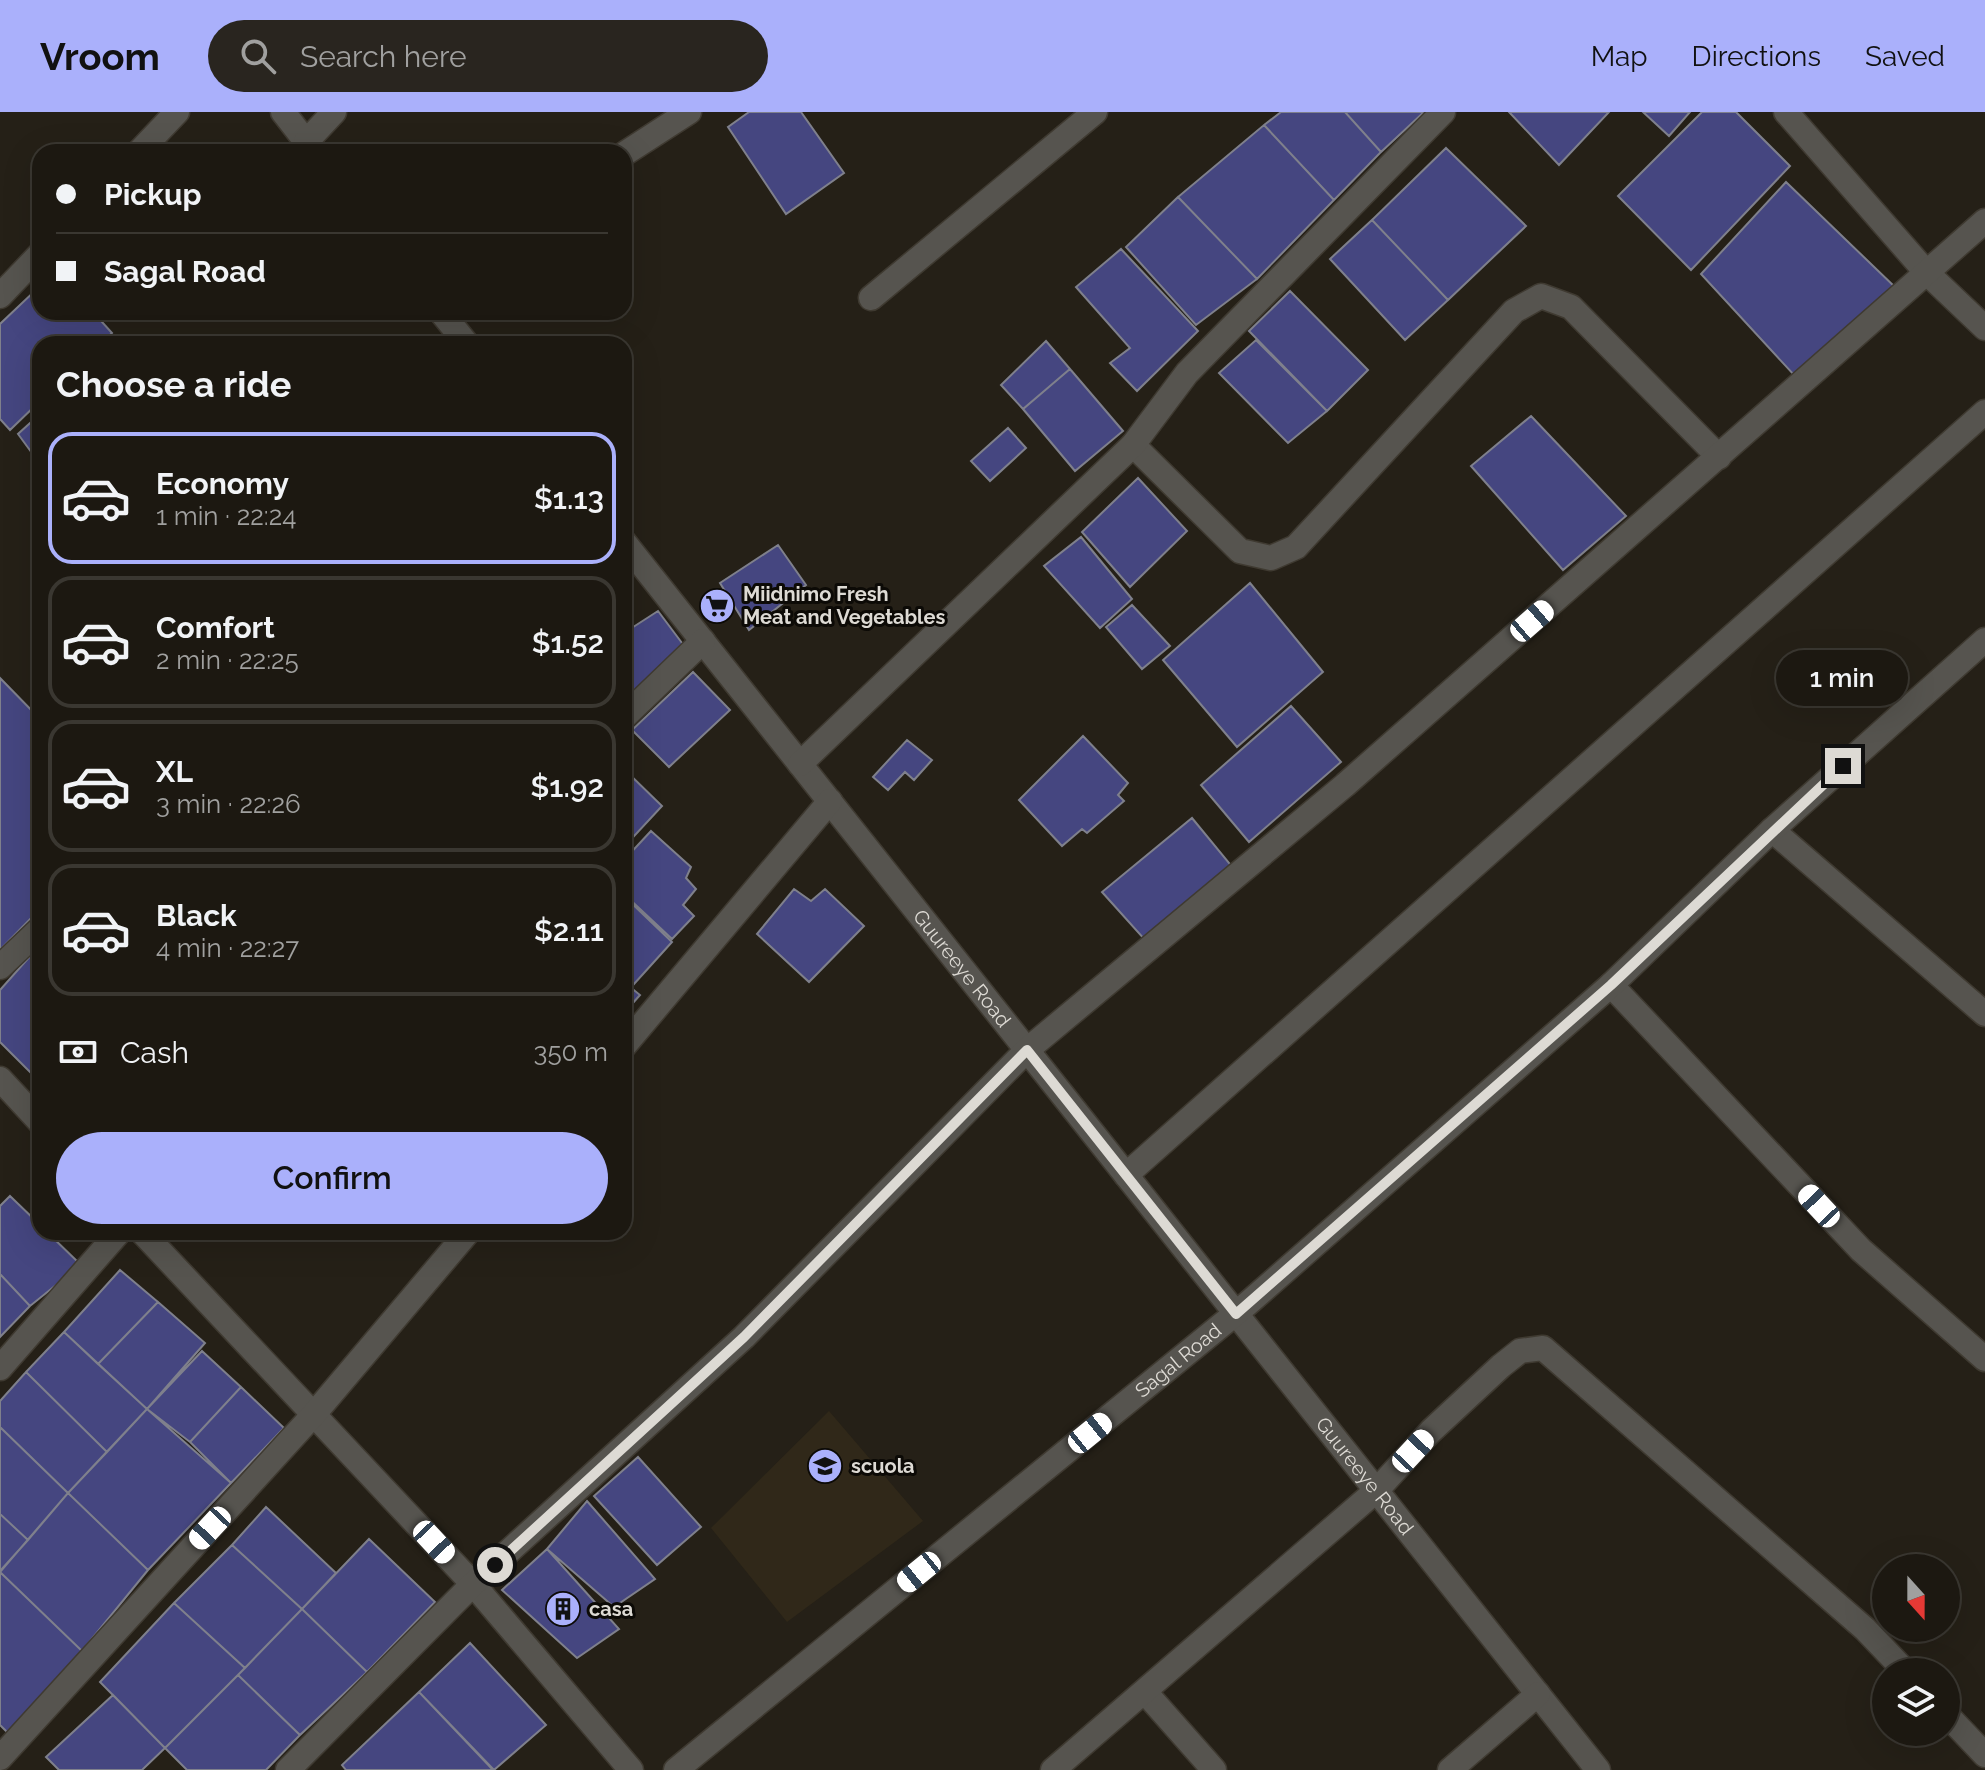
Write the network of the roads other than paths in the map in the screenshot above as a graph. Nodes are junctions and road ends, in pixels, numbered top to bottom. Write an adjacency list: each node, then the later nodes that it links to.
1 (177, 112): 8 (street)
2 (283, 112): 9 (street)
3 (334, 112): 10 (street)
4 (689, 112): 11 (street)
5 (1095, 112): 16 (street)
6 (1443, 112): 21 (street)
7 (1786, 112): 14 (street)
8 (147, 144)
9 (308, 144)
10 (312, 144)
11 (632, 149)
12 (1985, 221): 14 (street)
13 (32, 262): 15 (street)
14 (1926, 272): 18 (street); 22 (street)
15 (0, 296)
16 (871, 298)
17 (448, 320): 19 (street)
18 (1985, 328)
19 (460, 336)
20 (1985, 412): 38 (street)
21 (1133, 445): 22 (street); 27 (street)
22 (1719, 457): 35 (street)
23 (632, 552): 25 (street, Guureeye Road)
24 (1985, 640): 29 (street, Sagal Road)
25 (703, 641): 26 (street); 27 (street, Guureeye Road)
26 (632, 709)
27 (800, 764): 28 (street, Guureeye Road)
28 (830, 801): 34 (street); 35 (street, Guureeye Road)
29 (1772, 830): 32 (street, Sagal Road); 33 (street)
30 (32, 937): 31 (street)
31 (0, 967)
32 (1611, 985): 42 (street, Sagal Road); 43 (street)
33 (1985, 1014)
34 (632, 1036)
35 (1027, 1050): 38 (street, Guureeye Road); 47 (street)
36 (0, 1079): 37 (street)
37 (32, 1113)
38 (1126, 1175): 42 (street, Guureeye Road)
39 (112, 1240): 44 (street)
40 (150, 1240): 45 (street)
41 (461, 1240): 45 (street)
42 (1236, 1314): 46 (street, Guureeye Road); 56 (street, Sagal Road)
43 (1985, 1359)
44 (0, 1368)
45 (315, 1413): 47 (street); 53 (street)
46 (1377, 1490): 48 (street); 49 (street); 50 (street, Guureeye Road)
47 (473, 1584): 54 (street); 55 (street)
48 (1893, 1658)
49 (1145, 1692): 57 (street); 58 (street)
50 (1538, 1694): 59 (street); 60 (street, Guureeye Road)
51 (1960, 1729): 52 (street)
52 (1985, 1755)
53 (0, 1758)
54 (288, 1770)
55 (631, 1770)
56 (676, 1770)
57 (1053, 1770)
58 (1214, 1770)
59 (1450, 1770)
60 (1598, 1770)

